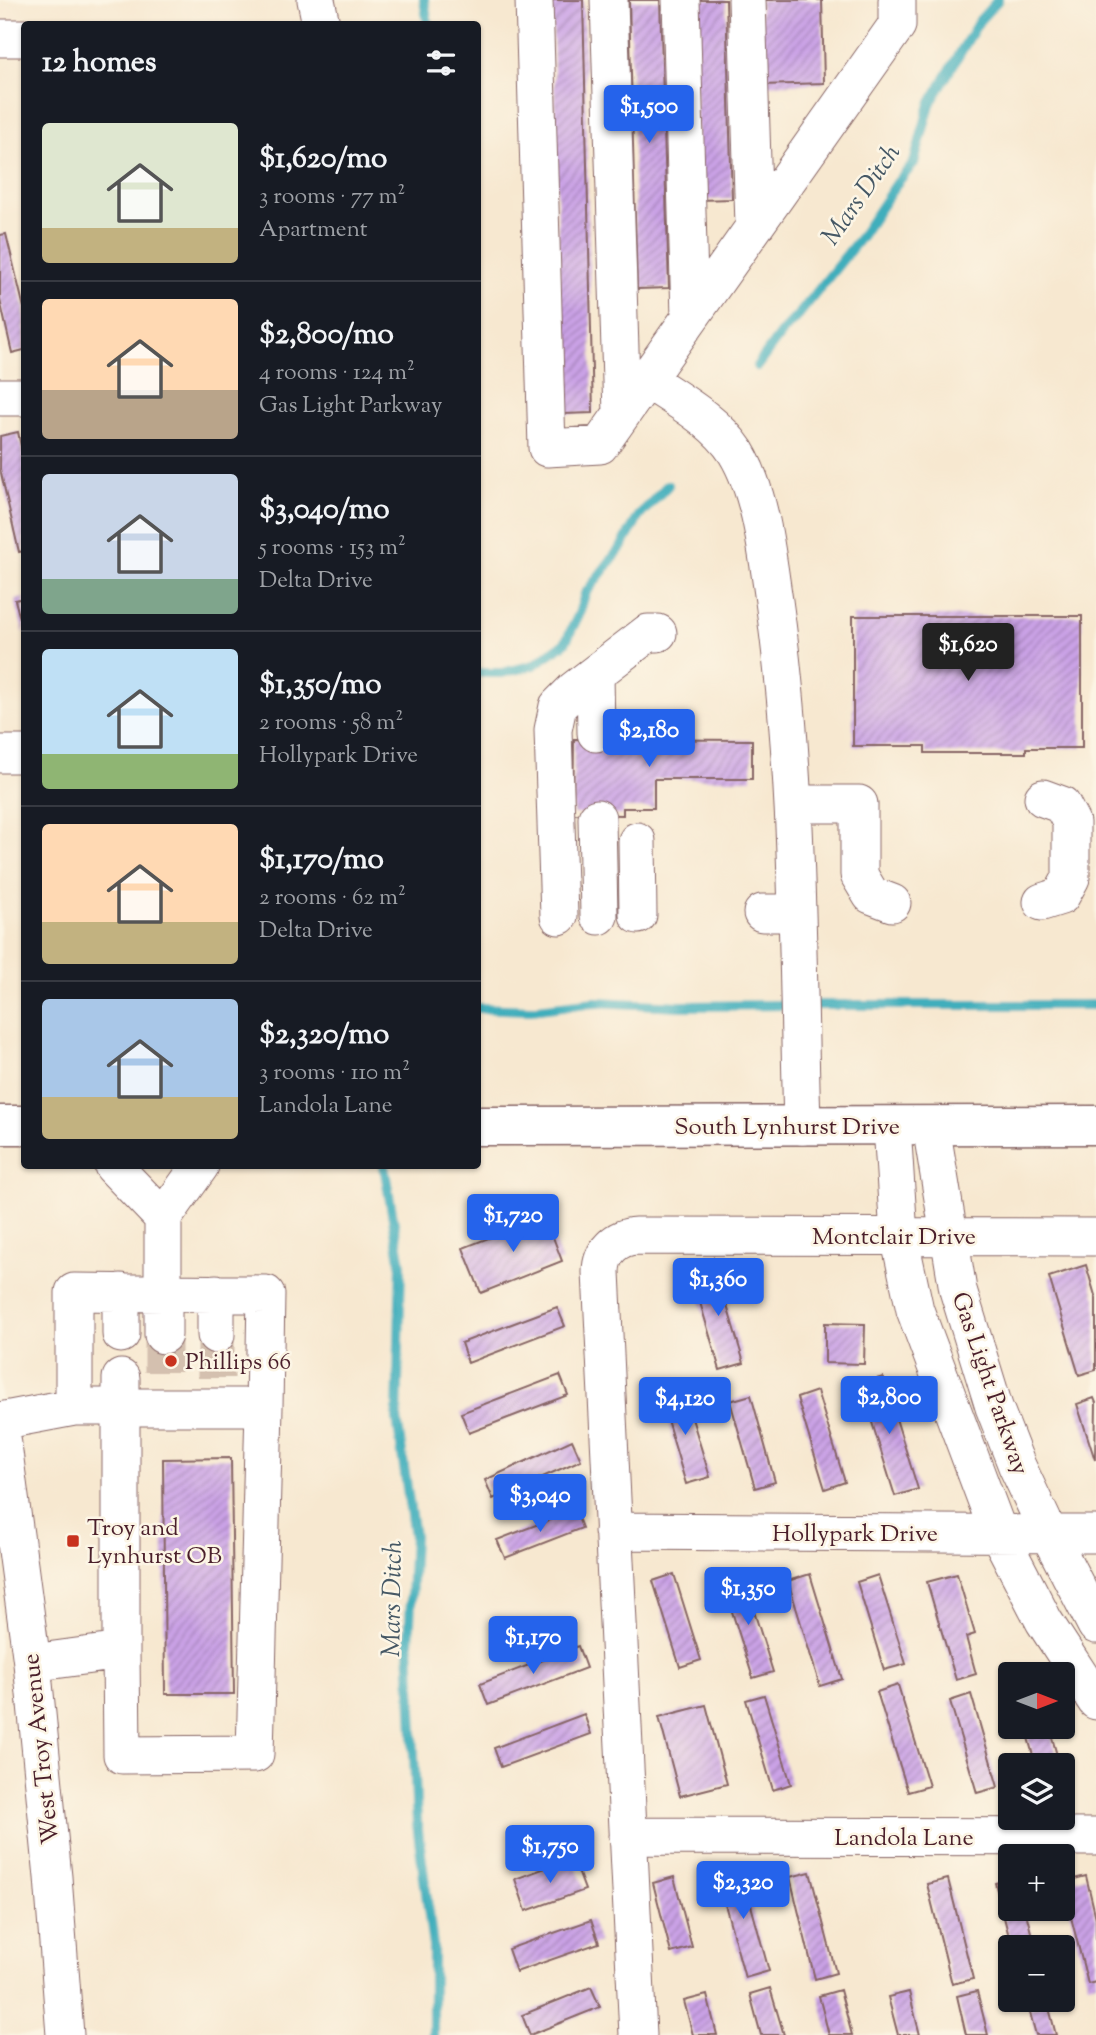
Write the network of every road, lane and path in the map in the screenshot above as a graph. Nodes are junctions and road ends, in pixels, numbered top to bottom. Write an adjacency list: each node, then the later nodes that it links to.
1 (316, 0): 7 (street)
2 (534, 0): 15 (street)
3 (609, 0): 15 (street)
4 (681, 0): 11 (street)
5 (747, 0): 10 (street)
6 (897, 0): 10 (street)
7 (320, 21)
8 (0, 38): 9 (street)
9 (21, 38)
10 (754, 226): 11 (street)
11 (690, 317): 12 (street)
12 (646, 379): 15 (street); 22 (street)
13 (0, 397): 14 (street)
14 (21, 397)
15 (622, 413)
16 (658, 633): 17 (street)
17 (595, 674): 18 (street); 28 (street)
18 (596, 733)
19 (0, 754): 20 (street)
20 (21, 754)
21 (1043, 798): 25 (street)
22 (795, 804): 26 (street); 34 (street)
23 (597, 818): 29 (street)
24 (637, 841): 27 (street)
25 (1042, 902)
26 (891, 903)
27 (638, 915)
28 (559, 916)
29 (598, 916)
30 (0, 1125): 31 (main road)
31 (21, 1125)
32 (1096, 1125): 36 (main road, South Lynhurst Drive)
33 (481, 1126): 34 (main road, South Lynhurst Drive)
34 (802, 1126): 35 (main road, South Lynhurst Drive)
35 (891, 1126): 36 (main road, South Lynhurst Drive); 40 (street, Gas Light Parkway)
36 (931, 1126): 41 (street, Gas Light Parkway)
37 (116, 1169): 39 (street)
38 (198, 1169): 39 (street)
39 (163, 1218): 44 (street)
40 (899, 1236): 41 (street, Montclair Drive); 53 (street, Montclair Drive); 54 (street, Gas Light Parkway)
41 (950, 1236): 42 (street, Montclair Drive); 55 (street, Gas Light Parkway)
42 (1096, 1237)
43 (121, 1292): 44 (street); 46 (street); 50 (street)
44 (163, 1293): 45 (street); 47 (street)
45 (216, 1293): 48 (street); 51 (street)
46 (121, 1334)
47 (163, 1335)
48 (216, 1335)
49 (121, 1392): 50 (street); 51 (street); 58 (street)
50 (74, 1406): 52 (street)
51 (264, 1407): 58 (street)
52 (0, 1421): 59 (street, West Troy Avenue)
53 (613, 1531): 54 (street, Hollypark Drive); 61 (street)
54 (999, 1534): 55 (street, Hollypark Drive); 60 (street, Gas Light Parkway)
55 (1049, 1534): 56 (street, Hollypark Drive); 57 (street, Gas Light Parkway)
56 (1096, 1534)
57 (1096, 1625)
58 (121, 1651): 59 (street)
59 (32, 1663): 63 (street, West Troy Avenue)
60 (1096, 1701)
61 (628, 1836): 62 (street, Landola Lane); 64 (street)
62 (1096, 1837)
63 (65, 2035)
64 (638, 2035)

